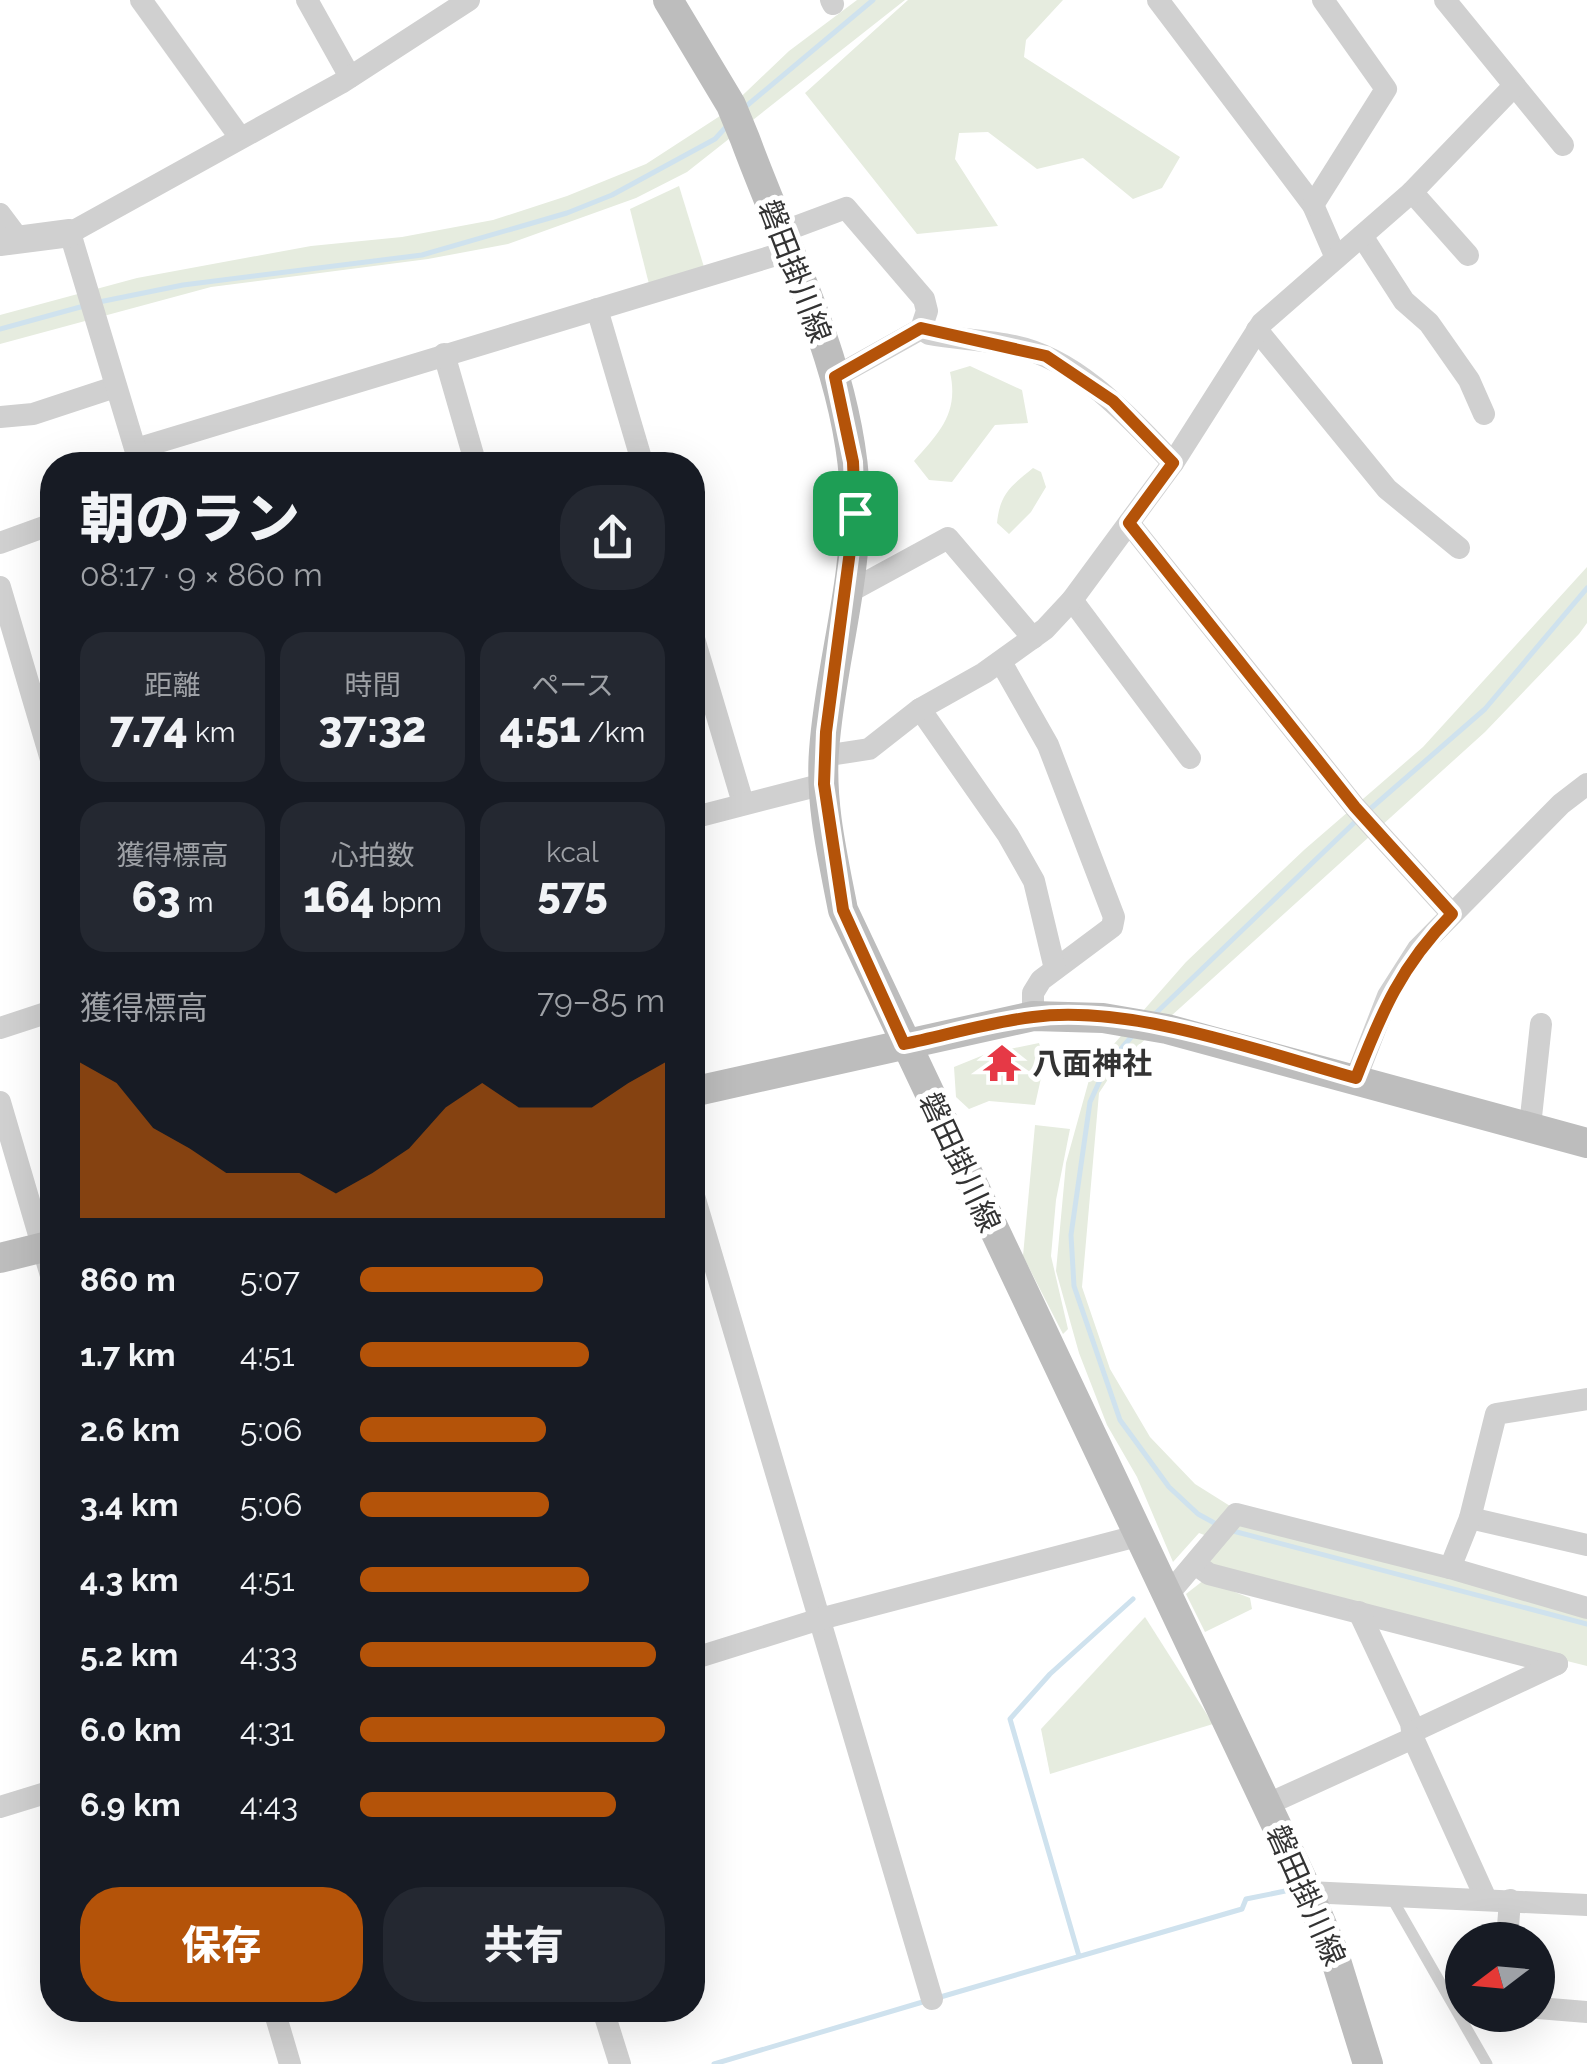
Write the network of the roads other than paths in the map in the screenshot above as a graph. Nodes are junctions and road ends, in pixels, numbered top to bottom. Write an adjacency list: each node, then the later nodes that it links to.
1 (141, 0): 10 (street)
2 (306, 0): 8 (street)
3 (668, 0): 18 (main road, 磐田掛川線)
4 (1158, 0): 13 (street)
5 (1324, 0): 13 (street)
6 (1445, 0): 9 (street)
7 (463, 2): 8 (street)
8 (350, 77): 10 (street)
9 (1514, 86): 11 (street); 12 (street)
10 (239, 136): 15 (street)
11 (1563, 145)
12 (1412, 192): 16 (street); 19 (street)
13 (1313, 205): 20 (street)
14 (0, 214): 17 (street)
15 (70, 232): 17 (street); 26 (street)
16 (1362, 236): 20 (street); 27 (street)
17 (10, 242)
18 (783, 242): 21 (street); 22 (street); 25 (main road, 磐田掛川線)
19 (1468, 255)
20 (1336, 258): 23 (street)
21 (597, 308): 24 (street); 32 (street)
22 (921, 328): 25 (street); 33 (street)
23 (1258, 330): 33 (street); 37 (street)
24 (444, 354): 30 (street); 31 (street)
25 (835, 377): 39 (main road, 磐田掛川線)
26 (115, 387): 28 (street); 29 (street)
27 (1484, 414)
28 (0, 417)
29 (136, 452)
30 (153, 452)
31 (472, 452)
32 (639, 452)
33 (1173, 463): 34 (street)
34 (1129, 523): 40 (street); 51 (street)
35 (40, 528): 36 (street)
36 (0, 543)
37 (1459, 548)
38 (0, 587): 45 (street)
39 (848, 593): 41 (street); 47 (main road, 磐田掛川線)
40 (1072, 600): 41 (street); 46 (street)
41 (1033, 638): 42 (street)
42 (1000, 662): 44 (street); 52 (street)
43 (705, 675): 49 (street)
44 (920, 709): 47 (street); 52 (street)
45 (40, 723)
46 (1190, 758)
47 (824, 770): 49 (street); 57 (main road, 磐田掛川線)
48 (1587, 784): 51 (street)
49 (743, 802): 50 (street)
50 (705, 814)
51 (1452, 914): 58 (street)
52 (1055, 970): 54 (street)
53 (40, 1015): 56 (street)
54 (1033, 1016): 57 (main road); 58 (main road)
55 (1541, 1024): 61 (street)
56 (0, 1028)
57 (904, 1044): 59 (main road); 69 (main road, 磐田掛川線)
58 (1356, 1078): 61 (main road)
59 (705, 1089)
60 (0, 1102): 63 (street)
61 (1530, 1126): 62 (main road)
62 (1587, 1142)
63 (40, 1222)
64 (705, 1233): 76 (street)
65 (40, 1248): 66 (main road)
66 (0, 1258)
67 (1587, 1399): 68 (street)
68 (1470, 1518): 70 (street); 72 (street)
69 (1137, 1536): 73 (main road, 磐田掛川線); 76 (street)
70 (1587, 1545)
71 (1195, 1564): 72 (street); 73 (street); 75 (street)
72 (1450, 1568): 74 (street)
73 (1166, 1597): 80 (main road, 磐田掛川線)
74 (1587, 1608)
75 (1359, 1612): 78 (street); 78 (street)
76 (820, 1619): 77 (street); 88 (street)
77 (705, 1655)
78 (1413, 1735): 80 (street); 84 (street)
79 (40, 1794): 81 (street)
80 (1266, 1805): 82 (main road, 磐田掛川線)
81 (0, 1807)
82 (1308, 1892): 83 (street); 95 (main road, 磐田掛川線)
83 (1390, 1895): 84 (street); 96 (lane)
84 (1486, 1899): 85 (street)
85 (1510, 1900): 86 (street); 87 (street)
86 (1587, 1905)
87 (1508, 1922)
88 (932, 2000)
89 (1555, 2009): 90 (street)
90 (1587, 2012)
91 (278, 2022): 93 (street)
92 (606, 2022): 94 (street)
93 (290, 2064)
94 (620, 2064)
95 (1368, 2064)
96 (1486, 2064)

